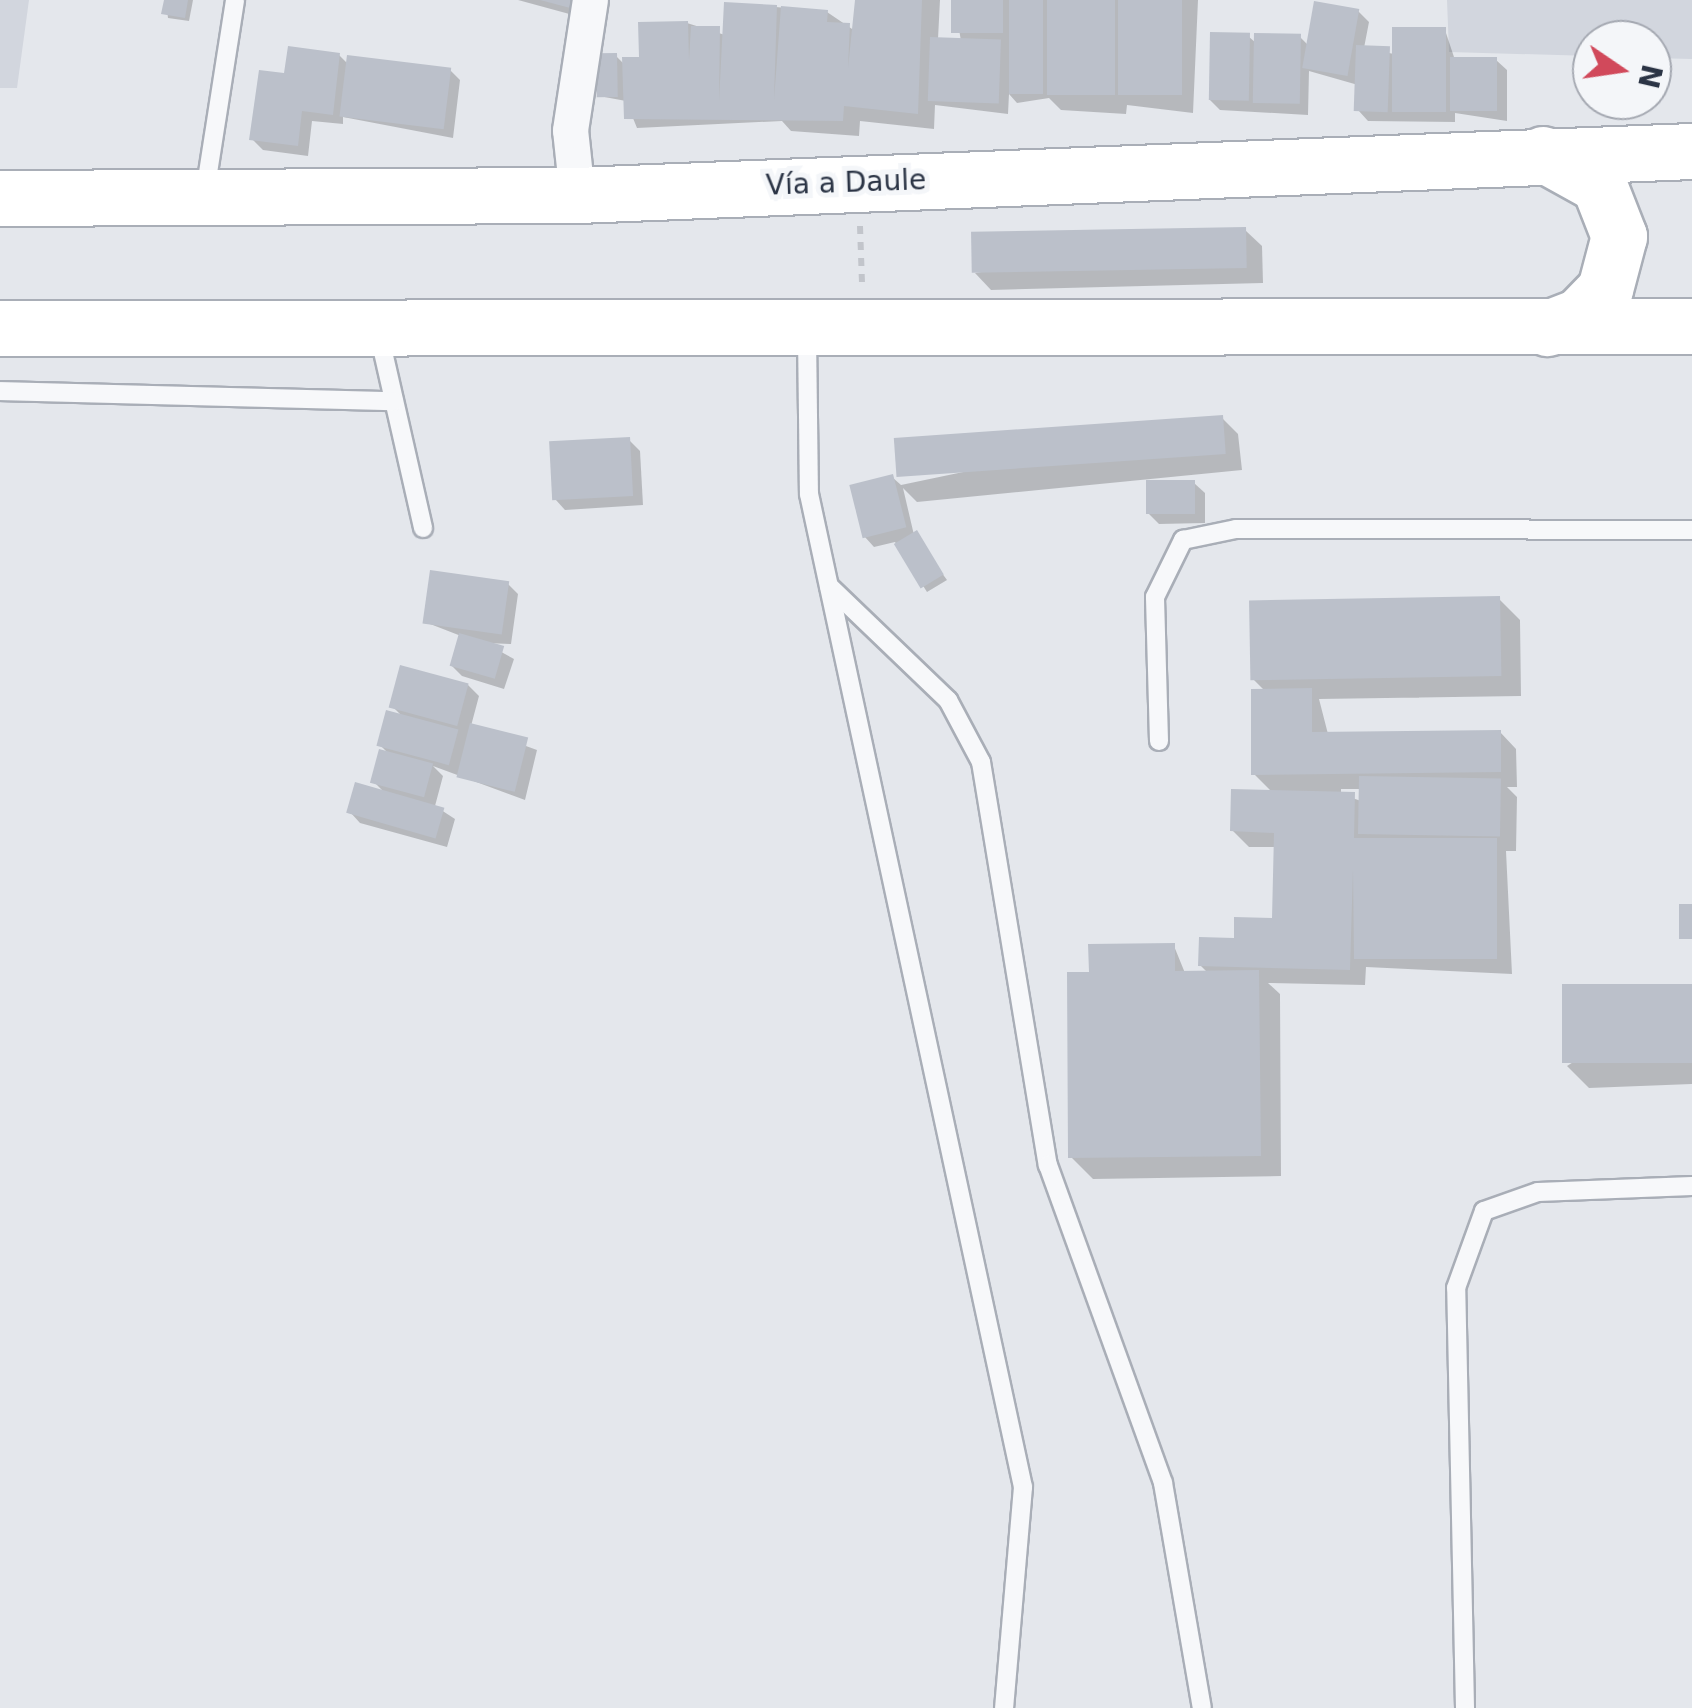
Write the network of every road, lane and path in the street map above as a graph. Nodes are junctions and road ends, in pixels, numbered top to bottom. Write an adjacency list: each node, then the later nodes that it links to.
1 (235, 0): 6 (lane)
2 (590, 0): 7 (street)
3 (1534, 152): 4 (highway, Vía a Daule); 5 (highway, Vía a Daule); 14 (highway)
4 (1692, 152)
5 (859, 181): 7 (highway, Vía a Daule); 10 (path)
6 (205, 195): 7 (highway, Vía a Daule); 8 (highway, Vía a Daule)
7 (576, 195)
8 (0, 198)
9 (807, 324): 10 (highway); 13 (highway); 19 (lane)
10 (863, 324): 14 (highway)
11 (1692, 326): 14 (highway)
12 (0, 328): 13 (highway)
13 (388, 328): 16 (lane)
14 (1544, 329)
15 (0, 391): 16 (lane)
16 (394, 401): 17 (lane)
17 (423, 528)
18 (1692, 530): 20 (lane)
19 (828, 586): 22 (lane); 23 (lane)
20 (1159, 741)
21 (1692, 1186): 24 (lane)
22 (1004, 1708)
23 (1202, 1708)
24 (1465, 1708)

